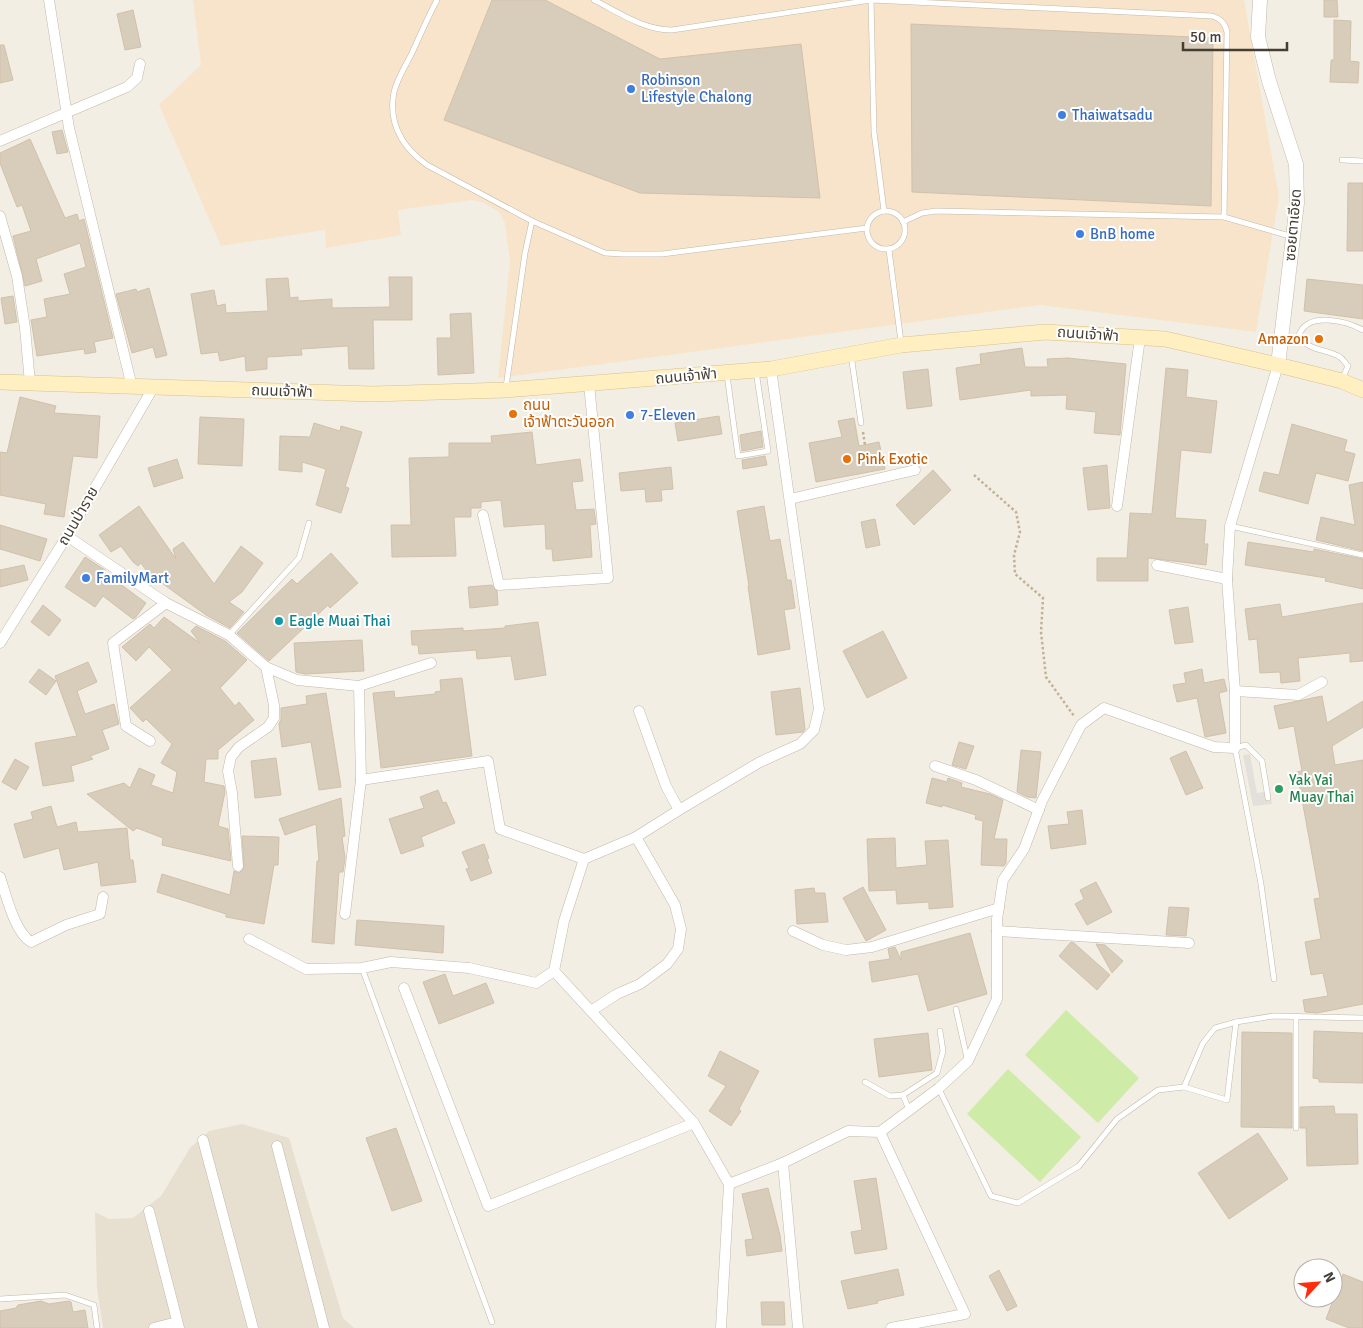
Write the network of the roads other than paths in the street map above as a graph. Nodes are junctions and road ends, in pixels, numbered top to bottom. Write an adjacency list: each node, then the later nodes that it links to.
1 (50, 0): 7 (street)
2 (437, 0): 14 (lane)
3 (594, 0): 4 (lane)
4 (872, 0): 11 (lane); 13 (lane)
5 (1260, 0): 17 (street, ซอยตาเอียด)
6 (140, 64): 7 (street)
7 (66, 113): 8 (street); 30 (street)
8 (0, 141)
9 (1342, 160): 10 (lane)
10 (1363, 162)
11 (884, 211): 15 (lane); 16 (lane)
12 (0, 216): 28 (street)
13 (1224, 217): 15 (lane); 17 (lane)
14 (532, 221): 16 (lane); 32 (lane)
15 (903, 222): 18 (lane)
16 (867, 228): 18 (lane)
17 (1293, 237): 23 (street, ซอยตาเอียด)
18 (889, 250): 21 (lane)
19 (1363, 330): 26 (lane)
20 (1140, 338): 21 (main road, ถนนเจ้าฟ้า); 23 (main road, ถนนเจ้าฟ้า); 37 (street)
21 (901, 345): 22 (main road, ถนนเจ้าฟ้า)
22 (851, 354): 24 (main road, ถนนเจ้าฟ้า); 34 (lane)
23 (1278, 365): 26 (main road, ถนนเจ้าฟ้า); 40 (street)
24 (764, 370): 25 (main road, ถนนเจ้าฟ้า); 25 (lane); 36 (street)
25 (727, 373): 29 (main road, ถนนเจ้าฟ้า)
26 (1342, 381): 33 (main road, ถนนเจ้าฟ้า)
27 (0, 382): 28 (main road, ถนนเจ้าฟ้า)
28 (30, 383): 30 (main road, ถนนเจ้าฟ้า)
29 (589, 384): 32 (main road, ถนนเจ้าฟ้า); 38 (street)
30 (132, 387): 31 (main road, ถนนเจ้าฟ้า)
31 (153, 388): 32 (main road, ถนนเจ้าฟ้า); 41 (street, ถนนป่าราย)
32 (506, 390)
33 (1363, 390)
34 (861, 423)
35 (915, 470): 36 (street)
36 (790, 499): 59 (street)
37 (1117, 506)
38 (483, 515)
39 (309, 523): 46 (lane)
40 (1230, 526): 42 (lane); 44 (street)
41 (67, 536): 45 (street); 47 (street, ถนนป่าราย)
42 (1363, 555)
43 (1157, 565): 44 (street)
44 (1227, 578): 52 (street)
45 (166, 603): 46 (street); 54 (street)
46 (228, 635): 49 (street)
47 (0, 643)
48 (431, 663): 51 (street)
49 (266, 667): 51 (street); 63 (street)
50 (1322, 682): 52 (street)
51 (359, 686): 57 (street)
52 (1235, 691): 55 (street)
53 (639, 711): 59 (street)
54 (150, 741)
55 (1235, 748): 58 (lane); 60 (street); 74 (lane)
56 (935, 766): 60 (street)
57 (361, 780): 62 (street); 67 (street)
58 (1268, 798)
59 (679, 810): 61 (street)
60 (1039, 810): 66 (street)
61 (636, 837): 62 (street); 77 (street)
62 (584, 859): 73 (street)
63 (238, 866)
64 (0, 876): 65 (street)
65 (103, 897)
66 (999, 908): 68 (street); 69 (street)
67 (345, 914)
68 (997, 931): 71 (street); 82 (street)
69 (793, 932)
70 (249, 939): 72 (street)
71 (1189, 943)
72 (362, 968): 73 (street); 97 (lane)
73 (554, 971): 77 (street)
74 (1274, 979)
75 (404, 988): 88 (street)
76 (956, 1008): 82 (lane)
77 (590, 1011): 88 (street)
78 (1296, 1016): 79 (lane); 80 (lane); 89 (lane)
79 (1363, 1018)
80 (1236, 1022): 84 (lane); 84 (lane)
81 (940, 1031): 86 (lane)
82 (968, 1061): 85 (street)
83 (865, 1082): 86 (lane)
84 (1184, 1087): 85 (lane)
85 (938, 1088): 87 (street)
86 (903, 1095): 87 (lane)
87 (909, 1110): 90 (street)
88 (694, 1123): 94 (street)
89 (1296, 1128)
90 (880, 1132): 93 (street); 105 (street)
91 (203, 1140): 101 (street)
92 (277, 1146): 102 (street)
93 (783, 1163): 94 (street); 104 (street)
94 (729, 1184): 103 (street)
95 (149, 1211): 98 (street)
96 (0, 1299): 99 (lane)
97 (492, 1322)
98 (178, 1325): 100 (street)
99 (98, 1328)
100 (154, 1328)
101 (253, 1328)
102 (324, 1328)
103 (721, 1328)
104 (798, 1328)
105 (891, 1328)

